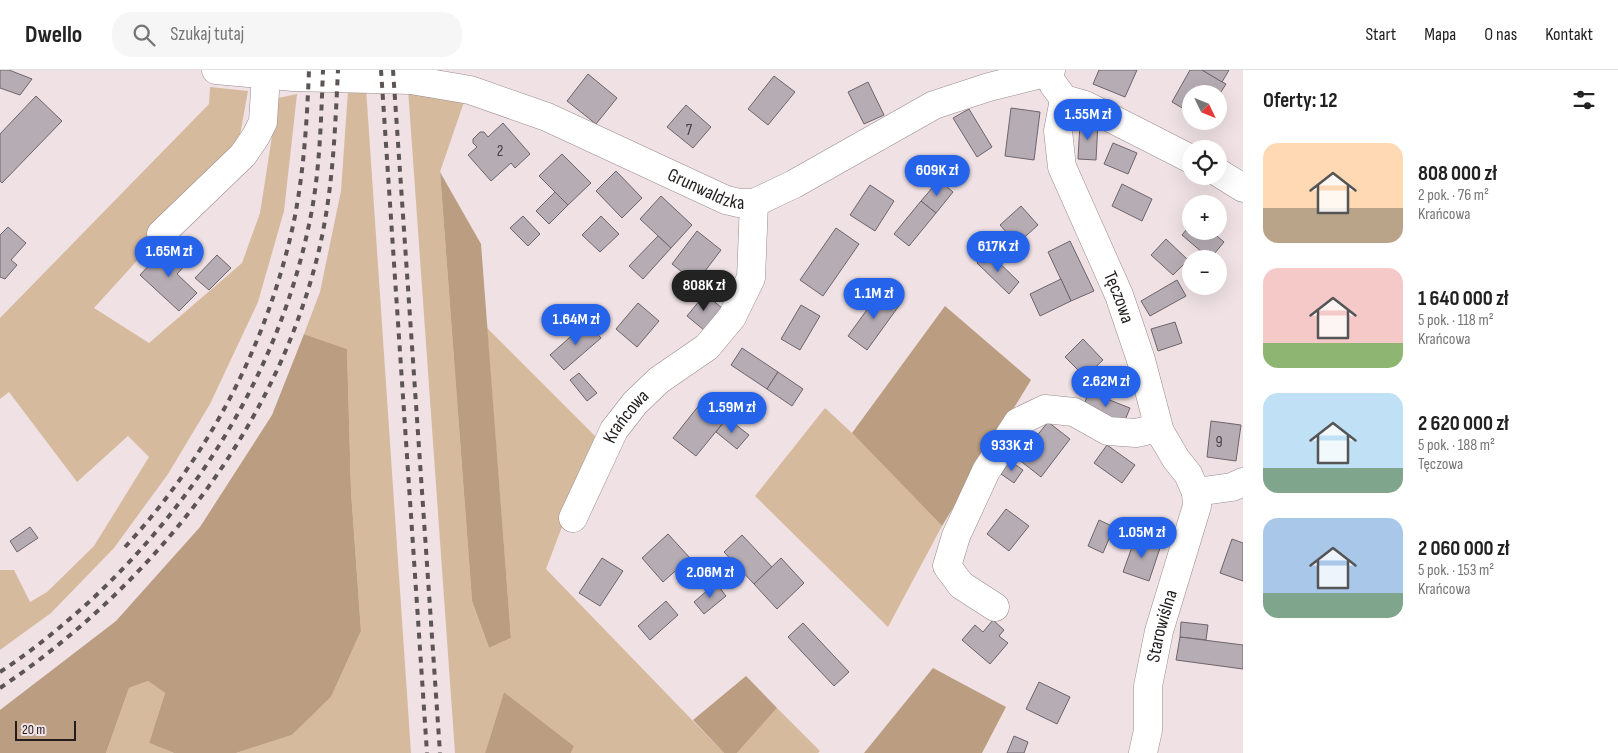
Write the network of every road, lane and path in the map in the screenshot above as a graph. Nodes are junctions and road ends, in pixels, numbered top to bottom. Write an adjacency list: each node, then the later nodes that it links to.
1 (216, 70): 3 (street, Grunwaldzka)
2 (1048, 71): 5 (street); 9 (street, Grunwaldzka)
3 (266, 75): 4 (street, Grunwaldzka); 10 (street)
4 (430, 78): 9 (street, Grunwaldzka)
5 (1064, 99): 6 (street); 11 (street, Tęczowa)
6 (1182, 154)
7 (1227, 178): 8 (street)
8 (1243, 188)
9 (754, 203): 14 (street, Krańcowa)
10 (161, 234)
11 (1158, 428): 13 (street, Tęczowa); 15 (street)
12 (1243, 482): 13 (street)
13 (1196, 492): 16 (street, Starowiślna)
14 (573, 518)
15 (995, 607)
16 (1143, 753)

